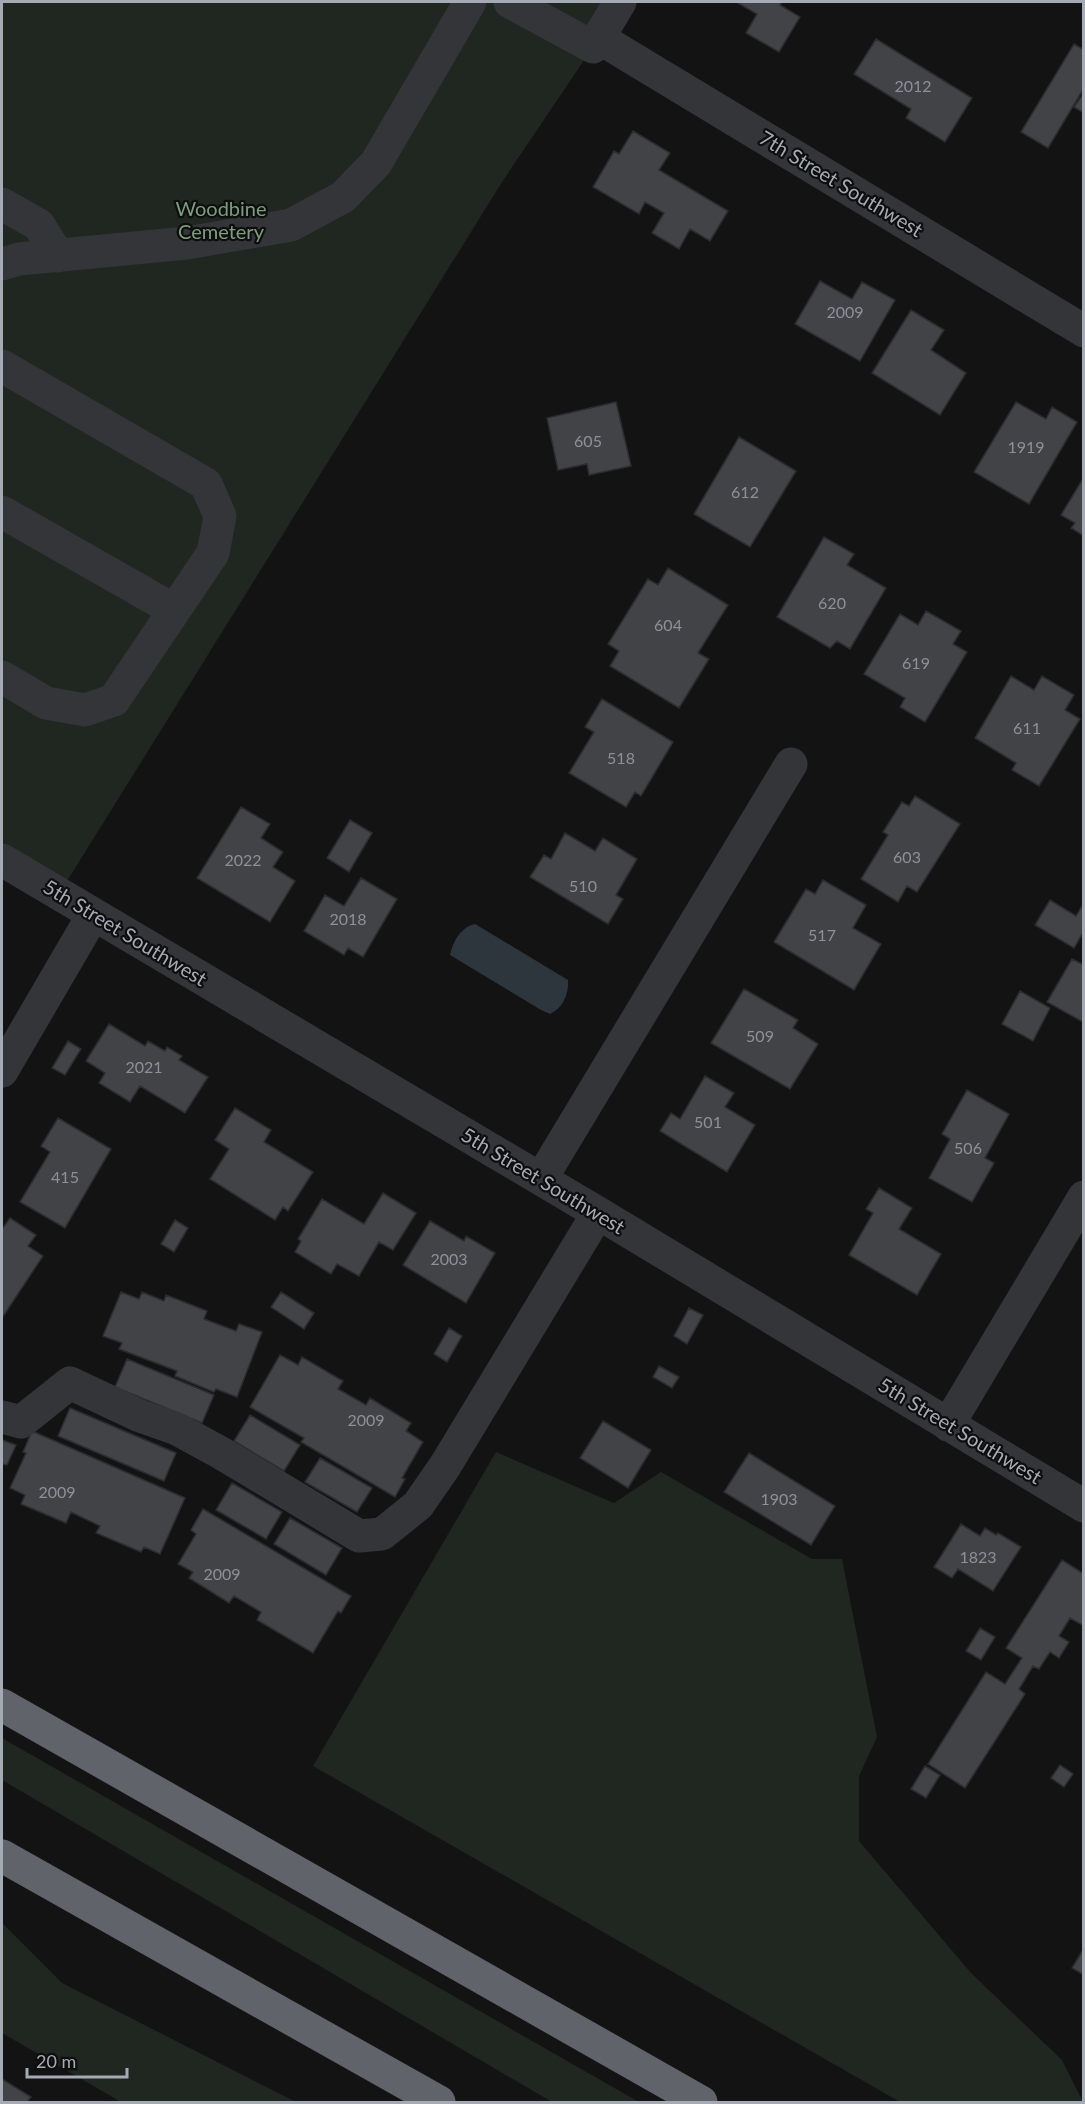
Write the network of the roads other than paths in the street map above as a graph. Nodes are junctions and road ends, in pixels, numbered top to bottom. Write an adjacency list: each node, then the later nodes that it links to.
1 (470, 2): 6 (street)
2 (510, 2): 4 (street, 7th Street Southwest)
3 (620, 2): 4 (street)
4 (596, 43): 8 (street, 7th Street Southwest)
5 (2, 204): 6 (street)
6 (58, 256): 7 (street)
7 (2, 264)
8 (1083, 330)
9 (2, 366): 11 (street)
10 (2, 512): 11 (street)
11 (174, 610): 12 (street)
12 (2, 677)
13 (791, 764): 17 (street)
14 (2, 860): 15 (street, 5th Street Southwest)
15 (93, 915): 16 (street); 17 (street, 5th Street Southwest)
16 (2, 1071)
17 (541, 1179): 19 (street, 5th Street Southwest)
18 (1083, 1197): 21 (street)
19 (598, 1213): 20 (street); 21 (street, 5th Street Southwest)
20 (2, 1417)
21 (948, 1425): 22 (street, 5th Street Southwest)
22 (1083, 1506)
23 (2, 1705): 26 (highway)
24 (2, 1856): 25 (highway)
25 (439, 2103)
26 (701, 2103)

